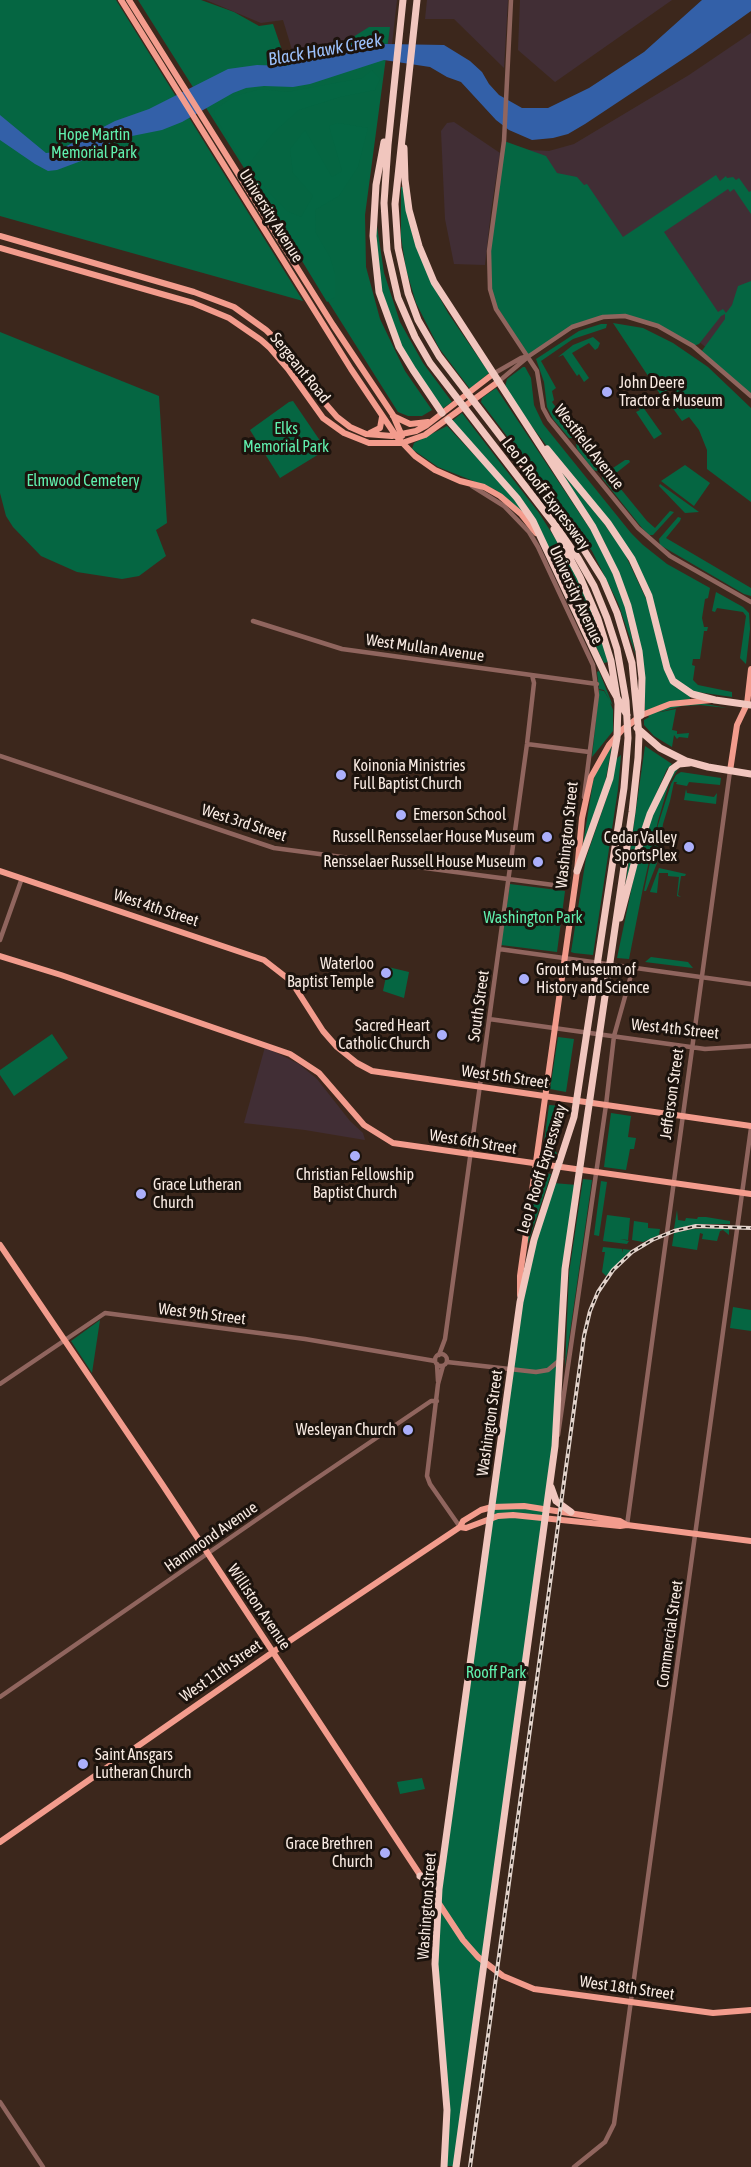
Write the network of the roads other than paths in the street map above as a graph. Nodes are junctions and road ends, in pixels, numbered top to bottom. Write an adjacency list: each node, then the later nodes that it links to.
1 (121, 0): 6 (main road, University Avenue)
2 (129, 0): 6 (main road, University Avenue)
3 (403, 0): 7 (highway)
4 (417, 0): 8 (highway)
5 (512, 0): 11 (street, Westfield Avenue)
6 (173, 77): 15 (main road, University Avenue); 16 (main road, University Avenue)
7 (386, 145): 17 (highway); 23 (highway, Leo P Rooff Expressway)
8 (402, 145): 12 (highway); 29 (highway, Leo P Rooff Expressway)
9 (0, 236): 20 (main road, Sergeant Road)
10 (0, 248): 21 (main road, Sergeant Road)
11 (529, 356): 12 (street); 13 (street); 14 (street); 25 (street, Westfield Avenue)
12 (493, 374): 13 (highway); 17 (main road, Sergeant Road)
13 (498, 382): 17 (main road, Sergeant Road); 18 (highway)
14 (751, 396)
15 (381, 414): 20 (main road); 21 (main road, University Avenue)
16 (393, 416): 19 (main road); 21 (main road, University Avenue)
17 (445, 416): 19 (main road, Sergeant Road); 21 (main road, Sergeant Road); 24 (highway)
18 (523, 419): 29 (highway); 31 (highway)
19 (431, 422): 21 (main road, Sergeant Road)
20 (366, 434): 21 (main road, Sergeant Road)
21 (400, 438): 22 (main road, University Avenue)
22 (460, 481): 24 (main road); 30 (street, University Avenue)
23 (544, 511): 42 (highway); 72 (highway, Leo P Rooff Expressway)
24 (554, 564): 33 (highway)
25 (751, 602)
26 (253, 621): 28 (street, West Mullan Avenue)
27 (751, 669): 32 (main road, Jefferson Street)
28 (532, 675): 30 (street, West Mullan Avenue); 34 (street, South Street)
29 (638, 678): 48 (highway, Leo P Rooff Expressway)
30 (597, 684): 35 (street, Washington Street)
31 (715, 700): 32 (highway); 33 (main road)
32 (749, 704): 38 (main road, Jefferson Street)
33 (632, 722): 37 (highway); 40 (main road)
34 (527, 744): 35 (street); 44 (street, South Street)
35 (589, 752): 40 (street, Washington Street)
36 (0, 756): 44 (street, West 3rd Street)
37 (695, 763): 38 (highway); 48 (highway)
38 (730, 771): 39 (highway); 52 (street, Jefferson Street)
39 (751, 774)
40 (582, 818): 42 (main road, Washington Street)
41 (0, 871): 43 (main road, West 4th Street)
42 (577, 871): 50 (main road, Washington Street)
43 (22, 878): 46 (street); 54 (main road, West 4th Street)
44 (508, 879): 45 (street, West 3rd Street); 47 (street, South Street)
45 (561, 886)
46 (0, 940)
47 (499, 949): 50 (street); 55 (street, South Street)
48 (612, 950): 76 (highway, Leo P Rooff Expressway)
49 (0, 956): 65 (main road, West 6th Street)
50 (565, 958): 51 (street); 56 (main road, Washington Street)
51 (633, 968): 52 (street); 57 (street)
52 (702, 977): 53 (street); 58 (street, Jefferson Street)
53 (751, 984)
54 (295, 986): 60 (main road, West 5th Street)
55 (489, 1019): 56 (street, West 4th Street); 60 (street, South Street)
56 (556, 1028): 57 (street, West 4th Street); 61 (main road, Washington Street)
57 (614, 1036): 58 (street, West 4th Street); 62 (street)
58 (692, 1046): 59 (street, West 4th Street); 63 (street, Jefferson Street)
59 (751, 1046)
60 (480, 1087): 61 (main road, West 5th Street); 65 (street, South Street)
61 (546, 1096): 62 (main road, West 5th Street); 66 (main road, Washington Street)
62 (606, 1105): 63 (main road, West 5th Street); 67 (street)
63 (683, 1115): 64 (main road, West 5th Street); 68 (street, Jefferson Street)
64 (751, 1127): 69 (street, Commercial Street)
65 (470, 1155): 66 (main road, West 6th Street); 74 (street, South Street)
66 (537, 1165): 67 (main road, West 6th Street); 72 (main road, Washington Street)
67 (596, 1173): 68 (main road, West 6th Street); 82 (street)
68 (674, 1184): 69 (main road, West 6th Street); 89 (street, Jefferson Street)
69 (742, 1193): 70 (main road, West 6th Street); 91 (street, Commercial Street)
70 (751, 1194)
71 (0, 1245): 73 (main road, Williston Avenue)
72 (520, 1302): 78 (highway, Washington Street)
73 (64, 1339): 75 (street, West 9th Street); 80 (street, West 9th Street); 93 (main road, Williston Avenue)
74 (445, 1339): 75 (street, South Street); 77 (street, South Street)
75 (437, 1359): 77 (street); 77 (street); 79 (street, South Street)
76 (561, 1359): 78 (street); 82 (highway, Leo P Rooff Expressway)
77 (445, 1362): 78 (street); 79 (street, South Street)
78 (511, 1369): 84 (highway, Washington Street)
79 (438, 1383): 81 (street, South Street)
80 (0, 1384)
81 (438, 1401): 90 (street, South Street); 93 (street, Hammond Avenue)
82 (555, 1446): 83 (highway)
83 (550, 1484): 85 (highway); 86 (highway)
84 (492, 1507): 85 (main road, West 11th Street); 88 (highway, Washington Street); 90 (main road, West 11th Street)
85 (547, 1508): 86 (main road, West 11th Street); 87 (highway)
86 (571, 1512): 89 (main road, West 11th Street)
87 (545, 1518): 88 (main road, West 11th Street); 89 (main road, West 11th Street); 100 (highway)
88 (490, 1519): 90 (main road, West 11th Street); 97 (highway, Washington Street)
89 (627, 1525): 91 (main road, West 11th Street)
90 (460, 1527): 94 (main road, West 11th Street)
91 (696, 1534): 92 (main road, West 11th Street); 102 (street, Commercial Street)
92 (751, 1541)
93 (207, 1554): 94 (main road, Williston Avenue); 95 (street, Hammond Avenue)
94 (273, 1652): 96 (main road, West 11th Street); 98 (main road, Williston Avenue)
95 (0, 1697)
96 (0, 1842)
97 (442, 1866): 98 (highway); 99 (highway, Washington Street)
98 (420, 1876): 99 (main road, Williston Avenue)
99 (438, 1902): 100 (main road, Williston Avenue); 106 (highway, Washington Street)
100 (483, 1962): 101 (main road, Williston Avenue); 107 (highway)
101 (503, 1976): 102 (main road, West 18th Street)
102 (632, 2002): 103 (main road, West 18th Street); 108 (street, Commercial Street)
103 (751, 2010)
104 (0, 2102): 105 (street)
105 (43, 2167)
106 (444, 2167)
107 (456, 2167)
108 (574, 2167)

